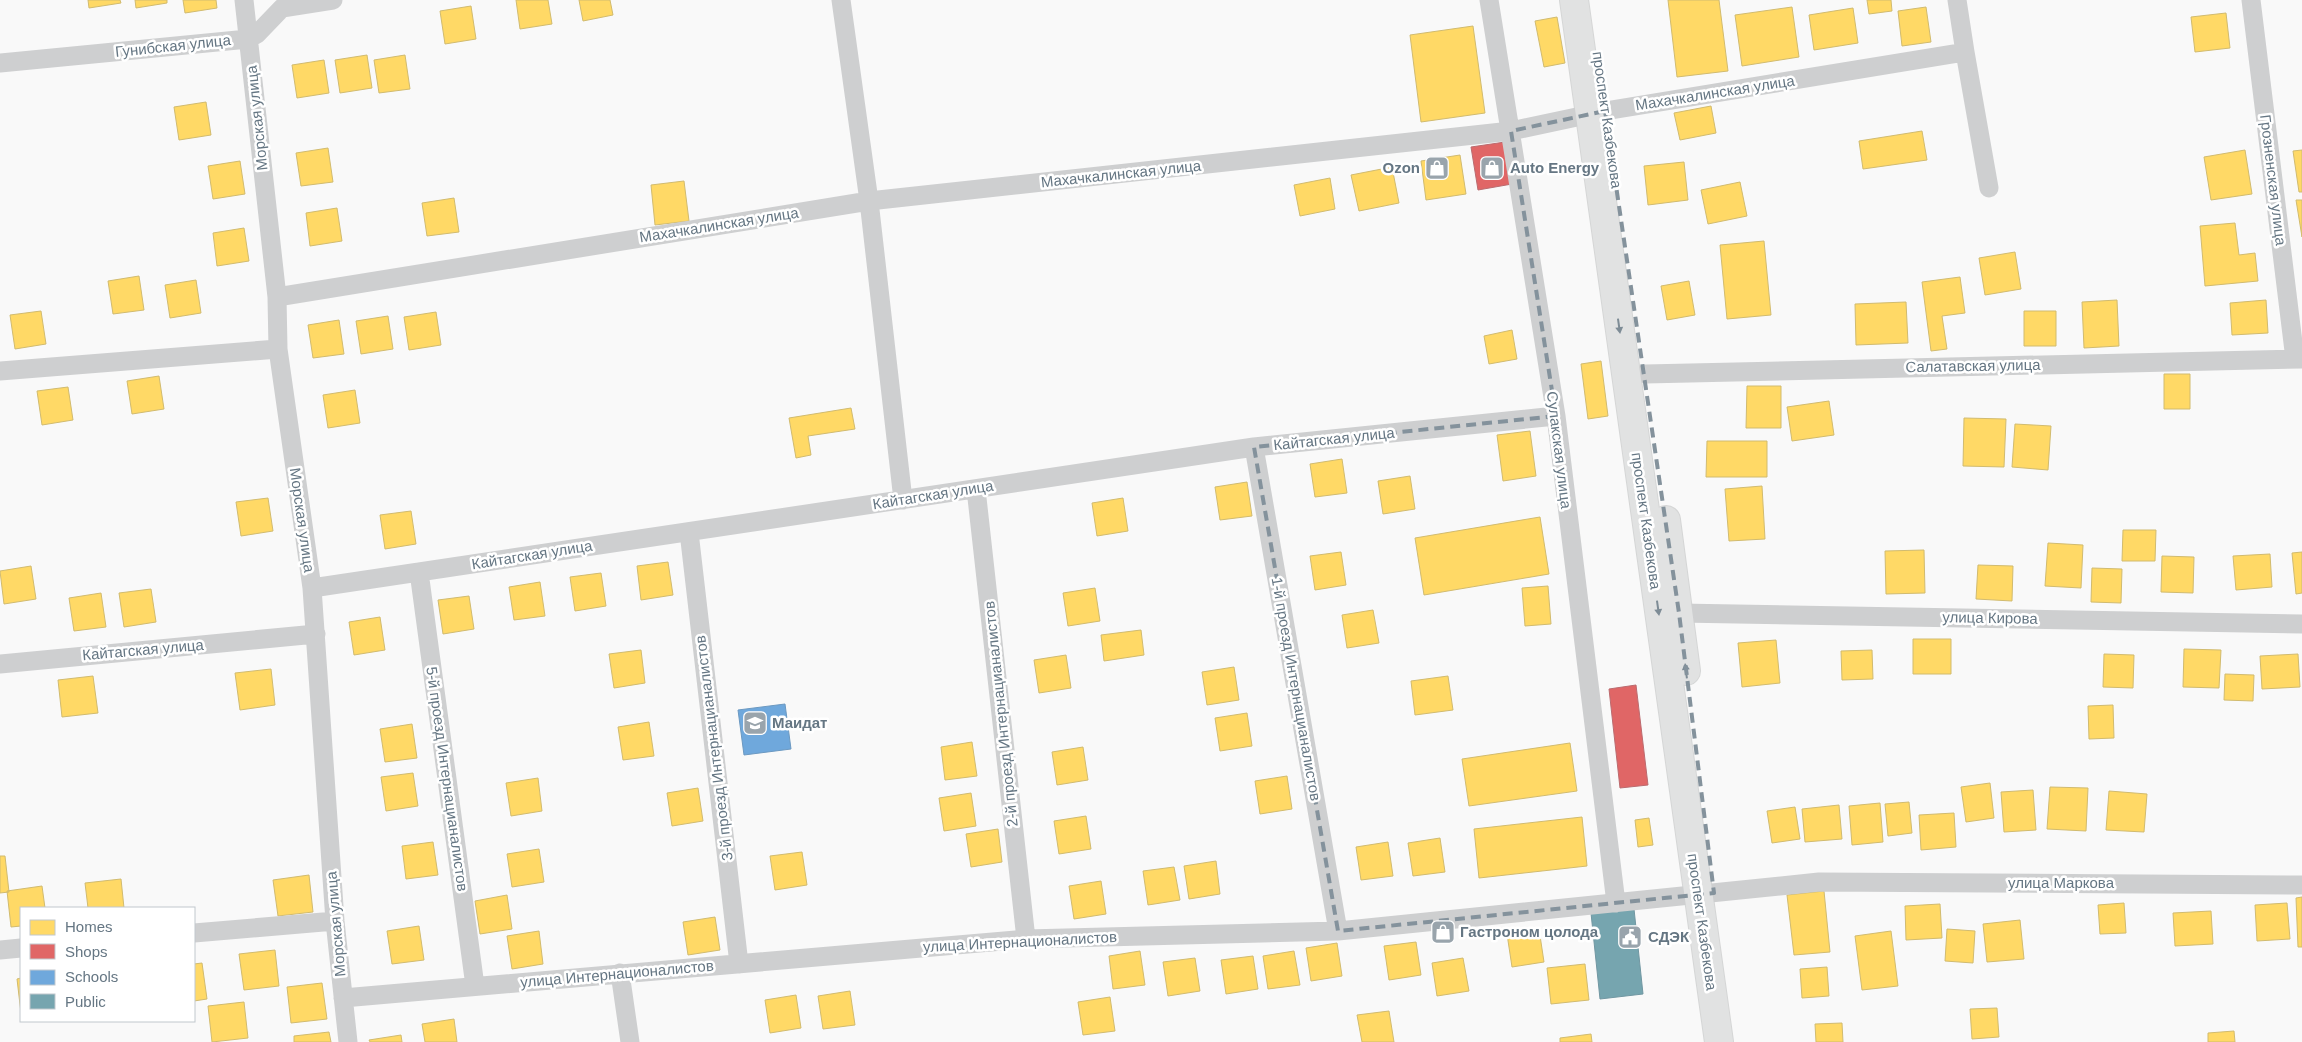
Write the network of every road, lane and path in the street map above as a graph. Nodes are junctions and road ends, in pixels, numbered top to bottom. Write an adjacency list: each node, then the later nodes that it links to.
1 (244, 0): 9 (street, Морская улица)
2 (333, 0): 9 (street, Гунибская улица)
3 (841, 0): 15 (street)
4 (1489, 0): 13 (street, Сулакская улица)
5 (1574, 0): 12 (highway, проспект Казбекова)
6 (1590, 0): 12 (highway, проспект Казбекова)
7 (1958, 0): 10 (street)
8 (2251, 0): 18 (street, Грозненская улица)
9 (248, 38): 11 (street, Гунибская улица); 16 (street, Морская улица)
10 (1964, 52): 12 (street, Махачкалинская улица); 14 (street)
11 (0, 63)
12 (1598, 113): 13 (street, Махачкалинская улица); 20 (highway, проспект Казбекова); 34 (highway, проспект Казбекова, one-way to 34)
13 (1512, 131): 15 (street, Махачкалинская улица); 21 (street, Сулакская улица)
14 (1989, 188)
15 (869, 201): 16 (street, Махачкалинская улица); 24 (street)
16 (277, 297): 17 (street, Морская улица)
17 (278, 349): 19 (street); 27 (street, Морская улица)
18 (2299, 359): 20 (street, Салатавская улица)
19 (0, 371)
20 (1644, 374): 28 (highway, проспект Казбекова)
21 (1556, 416): 22 (street, Кайтагская улица); 35 (street, Сулакская улица)
22 (1254, 447): 23 (street, Кайтагская улица); 37 (street, 1-й проезд Интернацианалистов)
23 (976, 489): 24 (street, Кайтагская улица); 39 (street, 2-й проезд Интернацианалистов)
24 (903, 500): 25 (street, Кайтагская улица)
25 (689, 532): 26 (street, Кайтагская улица); 42 (street, 3-й проезд Интернацианалистов)
26 (419, 572): 27 (street, Кайтагская улица); 44 (street, 5-й проезд Интернацианалистов)
27 (312, 588): 30 (street, Морская улица)
28 (1679, 613): 29 (street, улица Кирова); 34 (highway, проспект Казбекова, one-way to 28)
29 (2302, 624)
30 (316, 634): 31 (street, Кайтагская улица); 36 (street, Морская улица)
31 (0, 664)
32 (1819, 882): 33 (street, улица Маркова); 34 (street, улица Интернационалистов)
33 (2302, 885)
34 (1706, 894): 35 (street, улица Интернационалистов); 48 (highway, проспект Казбекова); 49 (highway, проспект Казбекова)
35 (1616, 903): 37 (street, улица Интернационалистов)
36 (335, 921): 38 (street); 45 (street, Морская улица)
37 (1338, 930): 39 (street, улица Интернационалистов)
38 (195, 933)
39 (1026, 939): 42 (street, улица Интернационалистов)
40 (20, 948): 41 (street)
41 (0, 950)
42 (739, 964): 43 (street, улица Интернационалистов)
43 (620, 973): 44 (street, улица Интернационалистов); 47 (street)
44 (475, 986): 45 (street, улица Интернационалистов)
45 (343, 998): 46 (street, Морская улица)
46 (348, 1042)
47 (630, 1042)
48 (1719, 1042)
49 (1734, 1042)

